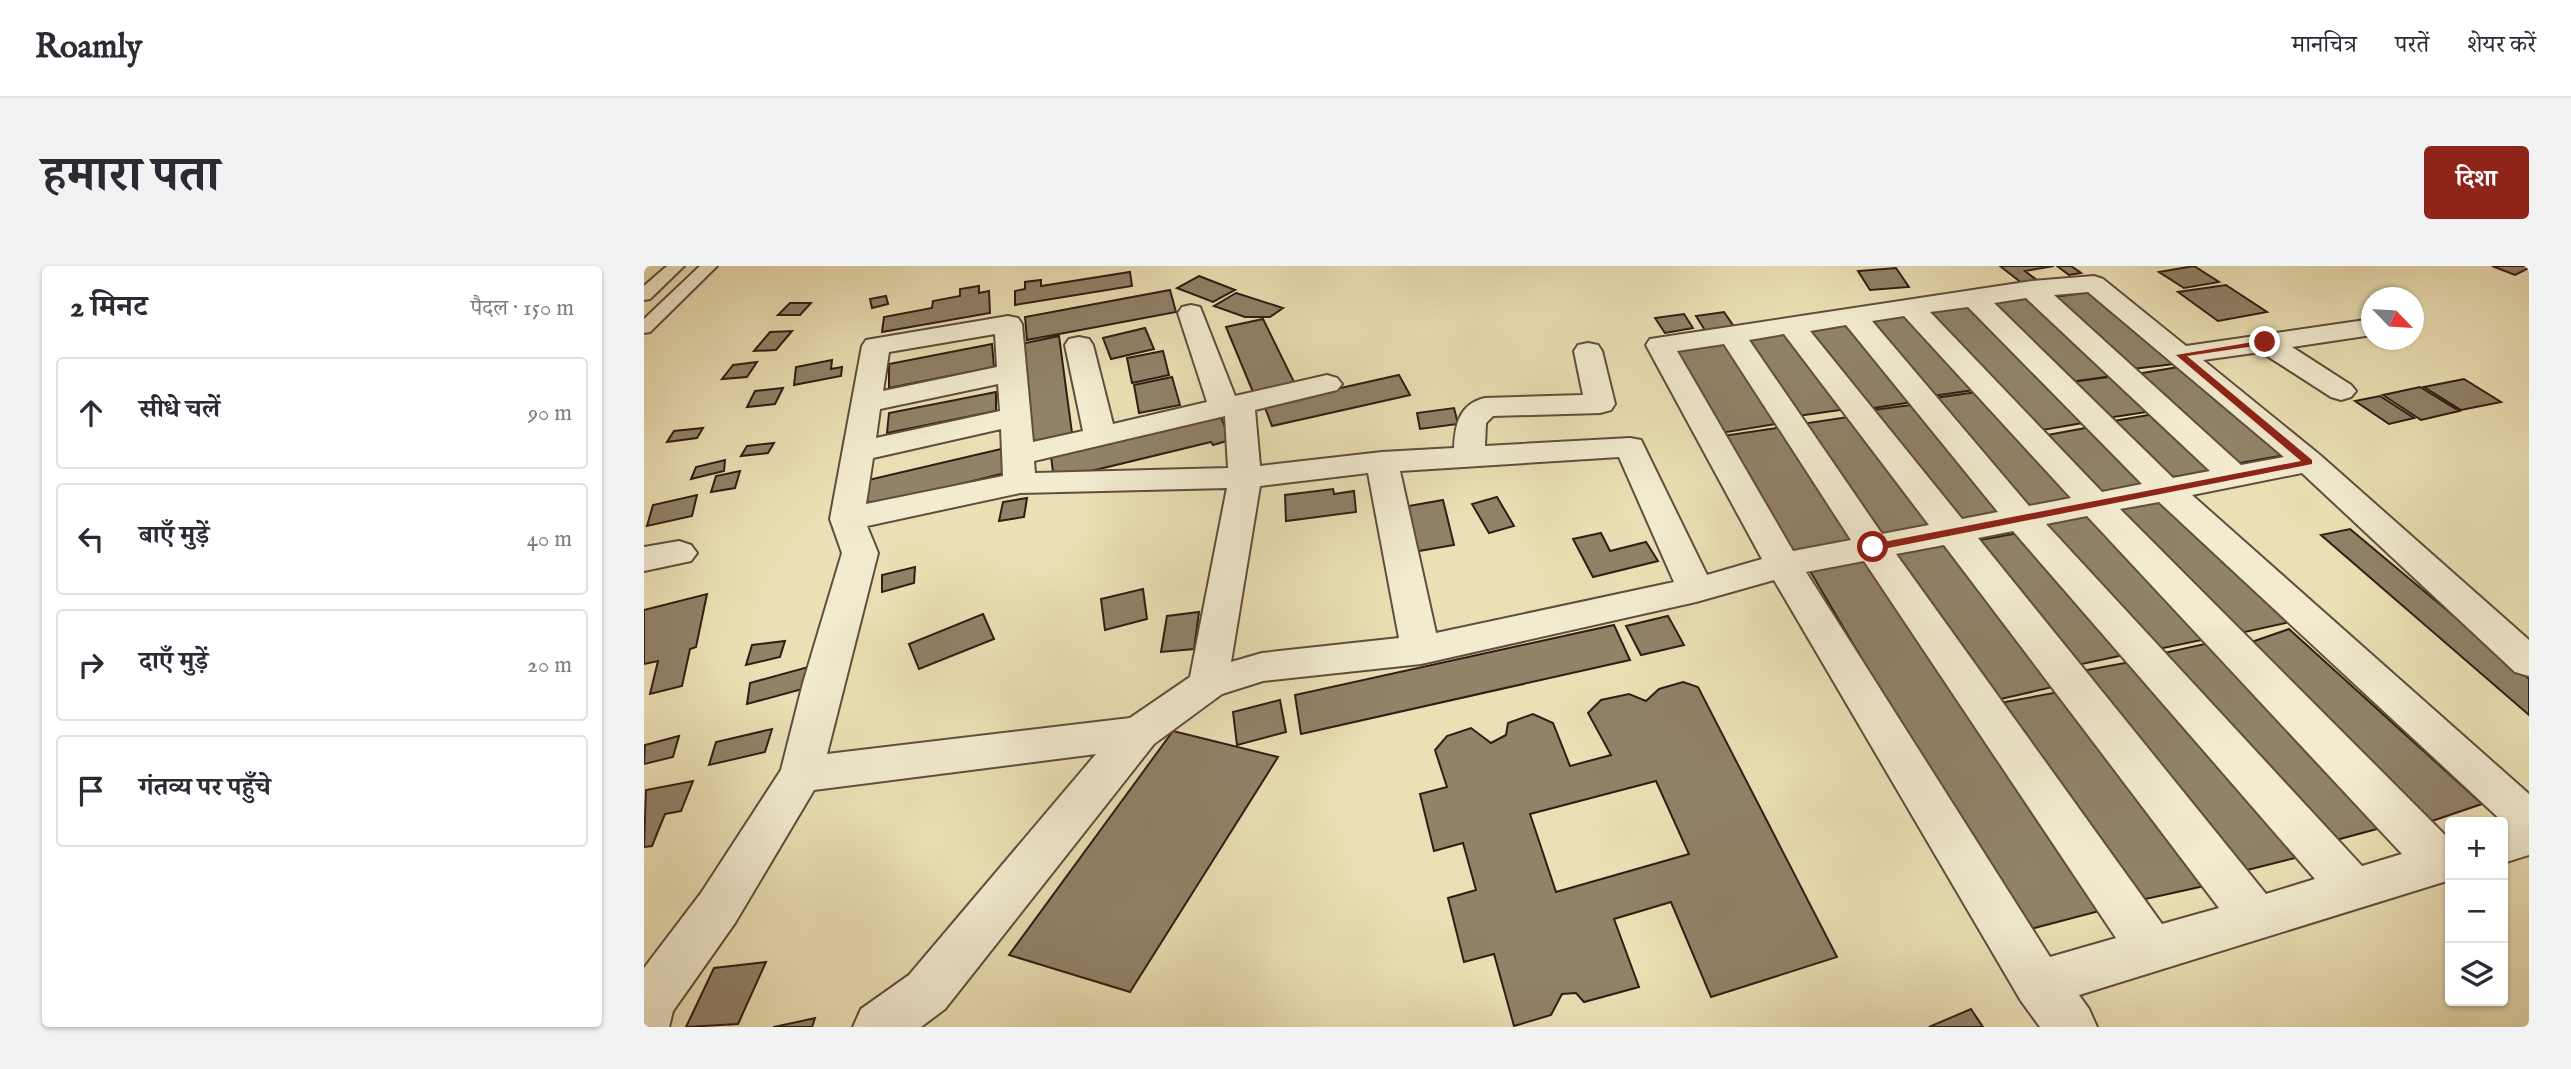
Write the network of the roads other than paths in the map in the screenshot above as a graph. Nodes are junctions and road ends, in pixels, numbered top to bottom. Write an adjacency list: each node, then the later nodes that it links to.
1 (676, 266): 4 (lane)
2 (709, 266): 10 (lane)
3 (2032, 289): 5 (street); 16 (street); 29 (street)
4 (644, 295)
5 (1974, 298): 6 (street); 31 (street)
6 (1911, 308): 8 (street); 32 (street)
7 (1191, 313): 21 (street)
8 (1853, 316): 9 (street); 33 (street)
9 (1792, 326): 12 (street); 35 (street)
10 (644, 328)
11 (2361, 328): 13 (street)
12 (1732, 335): 36 (street); 39 (street)
13 (2265, 342): 16 (street); 19 (street)
14 (1079, 345): 23 (street)
15 (1588, 351): 25 (street)
16 (2180, 355): 27 (street)
17 (1011, 373): 20 (street); 20 (street); 22 (street)
18 (1327, 384): 21 (street)
19 (2341, 391)
20 (868, 403): 24 (street)
21 (1232, 406): 23 (street); 30 (street)
22 (1014, 417): 24 (street); 28 (street)
23 (1100, 436): 28 (street)
24 (860, 451): 34 (street)
25 (1469, 456): 26 (street); 40 (street)
26 (1382, 462): 30 (street); 41 (street)
27 (2309, 462): 29 (street); 42 (street)
28 (1019, 469): 30 (street); 34 (street)
29 (2233, 475): 31 (street)
30 (1245, 478): 43 (street)
31 (2165, 489): 32 (street); 46 (street)
32 (2094, 503): 33 (street); 49 (street)
33 (2021, 518): 35 (street); 50 (street)
34 (848, 519): 45 (street)
35 (1954, 531): 36 (street); 51 (street)
36 (1873, 547): 39 (street); 52 (street)
37 (679, 552): 38 (street)
38 (644, 559)
39 (1783, 565): 40 (street); 53 (street)
40 (1696, 590): 41 (street)
41 (1421, 650): 43 (street)
42 (2529, 662)
43 (1208, 684): 44 (street)
44 (1139, 733): 45 (street); 55 (street)
45 (801, 774): 54 (street)
46 (2529, 821)
47 (2529, 836): 48 (street)
48 (2508, 842)
49 (2445, 862): 50 (street)
50 (2353, 890): 51 (street)
51 (2256, 918): 52 (street)
52 (2152, 950): 53 (street)
53 (2039, 984): 56 (street)
54 (646, 1008)
55 (879, 1027)
56 (2071, 1027)

